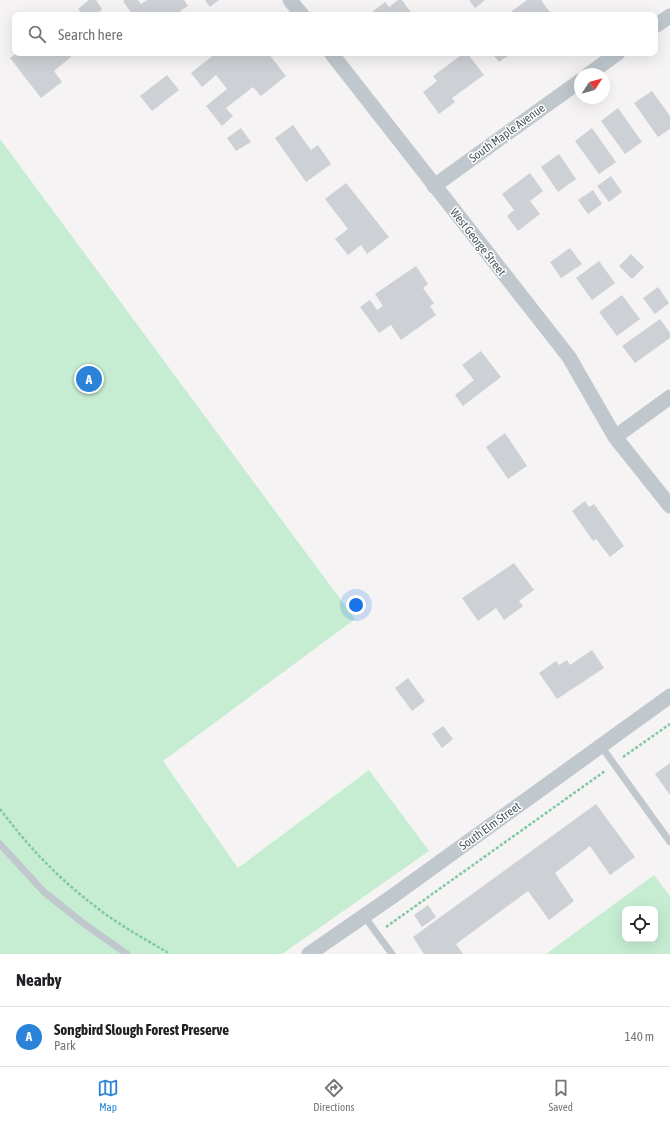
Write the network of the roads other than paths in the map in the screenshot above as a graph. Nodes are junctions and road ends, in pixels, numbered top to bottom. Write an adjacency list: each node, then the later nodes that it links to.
1 (290, 0): 2 (street)
2 (300, 12)
3 (670, 16): 4 (street)
4 (658, 24)
5 (333, 56): 9 (street, West George Street)
6 (614, 56): 7 (street)
7 (597, 68)
8 (574, 84): 9 (street, South Maple Avenue)
9 (434, 186): 11 (street, West George Street)
10 (670, 397): 11 (street)
11 (615, 437): 12 (street, West George Street)
12 (670, 506)
13 (670, 696): 14 (street, South Elm Street)
14 (601, 746): 15 (lane); 17 (street, South Elm Street)
15 (670, 842)
16 (0, 844): 18 (lane)
17 (364, 916): 19 (street, South Elm Street); 20 (lane)
18 (127, 954)
19 (309, 954)
20 (392, 954)

